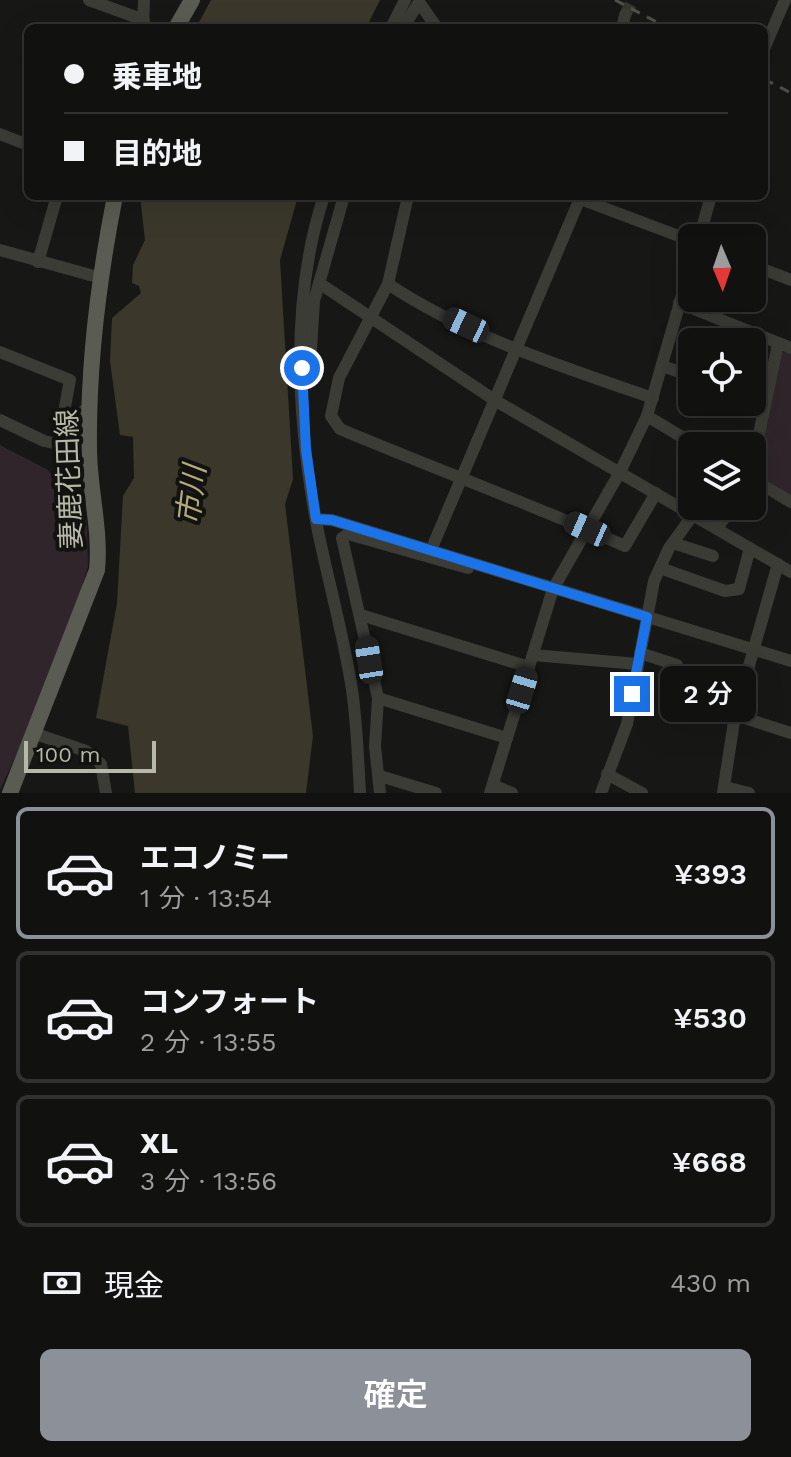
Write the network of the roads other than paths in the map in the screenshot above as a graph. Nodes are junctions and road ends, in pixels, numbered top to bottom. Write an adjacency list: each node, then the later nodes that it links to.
1 (89, 0): 6 (street)
2 (144, 0): 6 (street)
3 (192, 0): 7 (main road)
4 (405, 0): 8 (street)
5 (785, 0): 11 (street)
6 (143, 24)
7 (178, 24)
8 (393, 24)
9 (405, 24): 10 (street)
10 (434, 24)
11 (768, 40)
12 (0, 134): 13 (street)
13 (24, 143)
14 (56, 200): 25 (street)
15 (114, 200): 27 (main road, 妻鹿花田線)
16 (323, 200): 38 (street)
17 (343, 200): 29 (street)
18 (407, 200): 30 (street)
19 (576, 200): 35 (street)
20 (585, 200): 23 (street)
21 (710, 200): 22 (street)
22 (703, 224)
23 (678, 236)
24 (0, 250): 25 (street)
25 (38, 262): 27 (street)
26 (766, 270): 28 (street)
27 (101, 278): 43 (main road, 妻鹿花田線)
28 (791, 280)
29 (319, 283): 33 (street); 38 (street)
30 (388, 284): 33 (street); 35 (street)
31 (678, 307): 37 (street)
32 (701, 312): 34 (street)
33 (370, 319): 41 (street); 49 (street)
34 (785, 346): 42 (street)
35 (519, 349): 40 (street); 41 (street)
36 (0, 352): 47 (street)
37 (662, 366): 39 (street); 40 (street)
38 (302, 368): 54 (street)
39 (678, 371)
40 (653, 398): 44 (street)
41 (496, 401): 48 (street); 49 (street)
42 (766, 403)
43 (91, 406): 47 (street); 79 (main road, 妻鹿花田線)
44 (647, 416): 46 (street); 48 (street)
45 (0, 420): 47 (street)
46 (678, 435)
47 (58, 444)
48 (620, 472): 51 (street); 58 (street)
49 (462, 480): 58 (street); 62 (street)
50 (766, 487): 52 (street)
51 (656, 493): 53 (street); 58 (street)
52 (791, 502)
53 (678, 506)
54 (316, 519): 62 (street); 87 (street)
55 (689, 520): 60 (street)
56 (702, 520): 59 (street)
57 (723, 520): 59 (street)
58 (587, 529): 68 (street)
59 (717, 529): 61 (street)
60 (673, 543): 63 (street); 65 (street)
61 (750, 548): 64 (street); 65 (street)
62 (431, 550): 67 (street)
63 (713, 556)
64 (778, 564): 66 (street); 71 (street)
65 (660, 568): 70 (street)
66 (791, 572)
67 (508, 573): 68 (street); 69 (street)
68 (553, 589): 70 (street); 73 (street)
69 (361, 615): 73 (street); 76 (street)
70 (647, 617): 71 (street); 72 (street)
71 (751, 649): 74 (street); 77 (street)
72 (639, 658): 73 (street); 75 (street); 81 (street)
73 (531, 661): 80 (street)
74 (791, 661)
75 (677, 665)
76 (378, 698): 80 (street); 82 (street)
77 (735, 715): 78 (street); 84 (street)
78 (791, 733)
79 (36, 734): 85 (main road, 妻鹿花田線); 86 (street)
80 (507, 738): 83 (street)
81 (607, 774): 91 (street); 92 (street)
82 (380, 776): 88 (street); 89 (street)
83 (491, 789): 90 (street)
84 (724, 790): 93 (street)
85 (10, 793)
86 (106, 793)
87 (360, 793)
88 (380, 793)
89 (436, 793)
90 (512, 793)
91 (601, 793)
92 (642, 793)
93 (749, 793)

